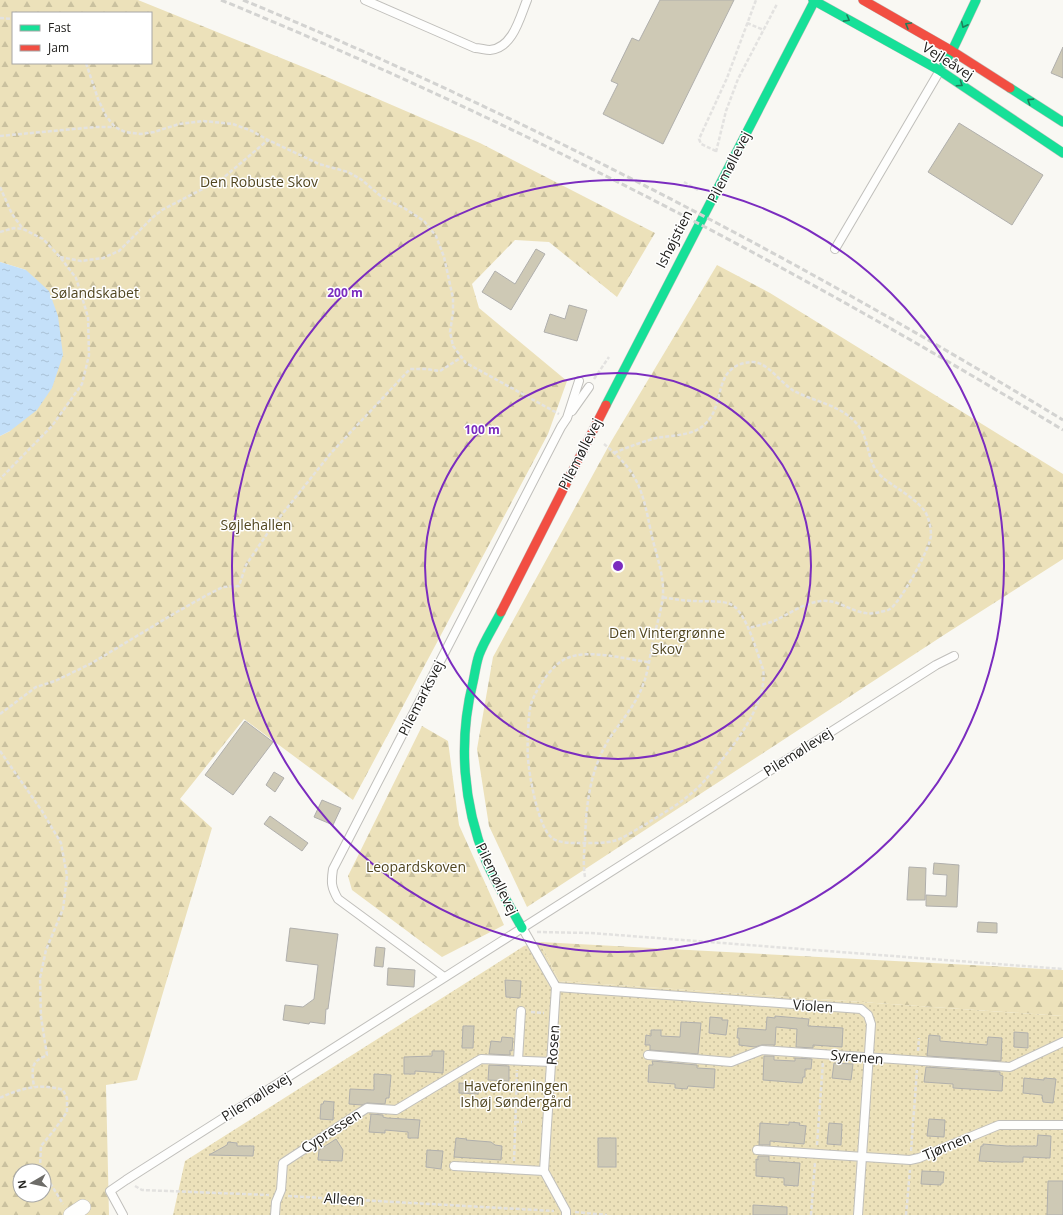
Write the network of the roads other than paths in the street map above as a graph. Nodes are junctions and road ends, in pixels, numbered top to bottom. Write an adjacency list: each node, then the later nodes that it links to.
1 (365, 0): 2 (lane)
2 (527, 0)
3 (814, 0): 7 (street, Vejleåvej, one-way to 7); 15 (street, Pilemøllevej)
4 (864, 0): 6 (street, Vejleåvej, one-way to 4)
5 (976, 0): 6 (street, one-way to 6)
6 (952, 50): 7 (street); 8 (street, Vejleåvej, one-way to 6)
7 (940, 70): 9 (street, Vejleåvej, one-way to 9); 10 (lane)
8 (1063, 122)
9 (1063, 153)
10 (835, 249)
11 (579, 381): 13 (lane, Pilemarksvej)
12 (589, 387): 13 (lane)
13 (567, 418): 16 (lane, Pilemarksvej)
14 (954, 656): 15 (lane, Pilemøllevej)
15 (522, 928): 16 (lane, Pilemøllevej); 17 (lane)
16 (444, 977): 30 (lane, Pilemøllevej)
17 (556, 987): 21 (lane, Violen); 23 (lane, Rosen)
18 (521, 1011): 22 (lane)
19 (1063, 1042): 21 (lane, Syrenen)
20 (648, 1055): 21 (lane, Syrenen)
21 (869, 1058): 26 (lane, Violen)
22 (518, 1060): 23 (lane, Cypressen); 31 (lane, Cypressen)
23 (552, 1062): 28 (lane, Rosen)
24 (1063, 1125): 26 (lane, Tjørnen)
25 (757, 1150): 26 (lane, Tjørnen)
26 (862, 1157): 32 (lane, Violen)
27 (454, 1166): 28 (lane)
28 (544, 1171): 29 (lane)
29 (566, 1213)
30 (123, 1215)
31 (275, 1215)
32 (858, 1215)

